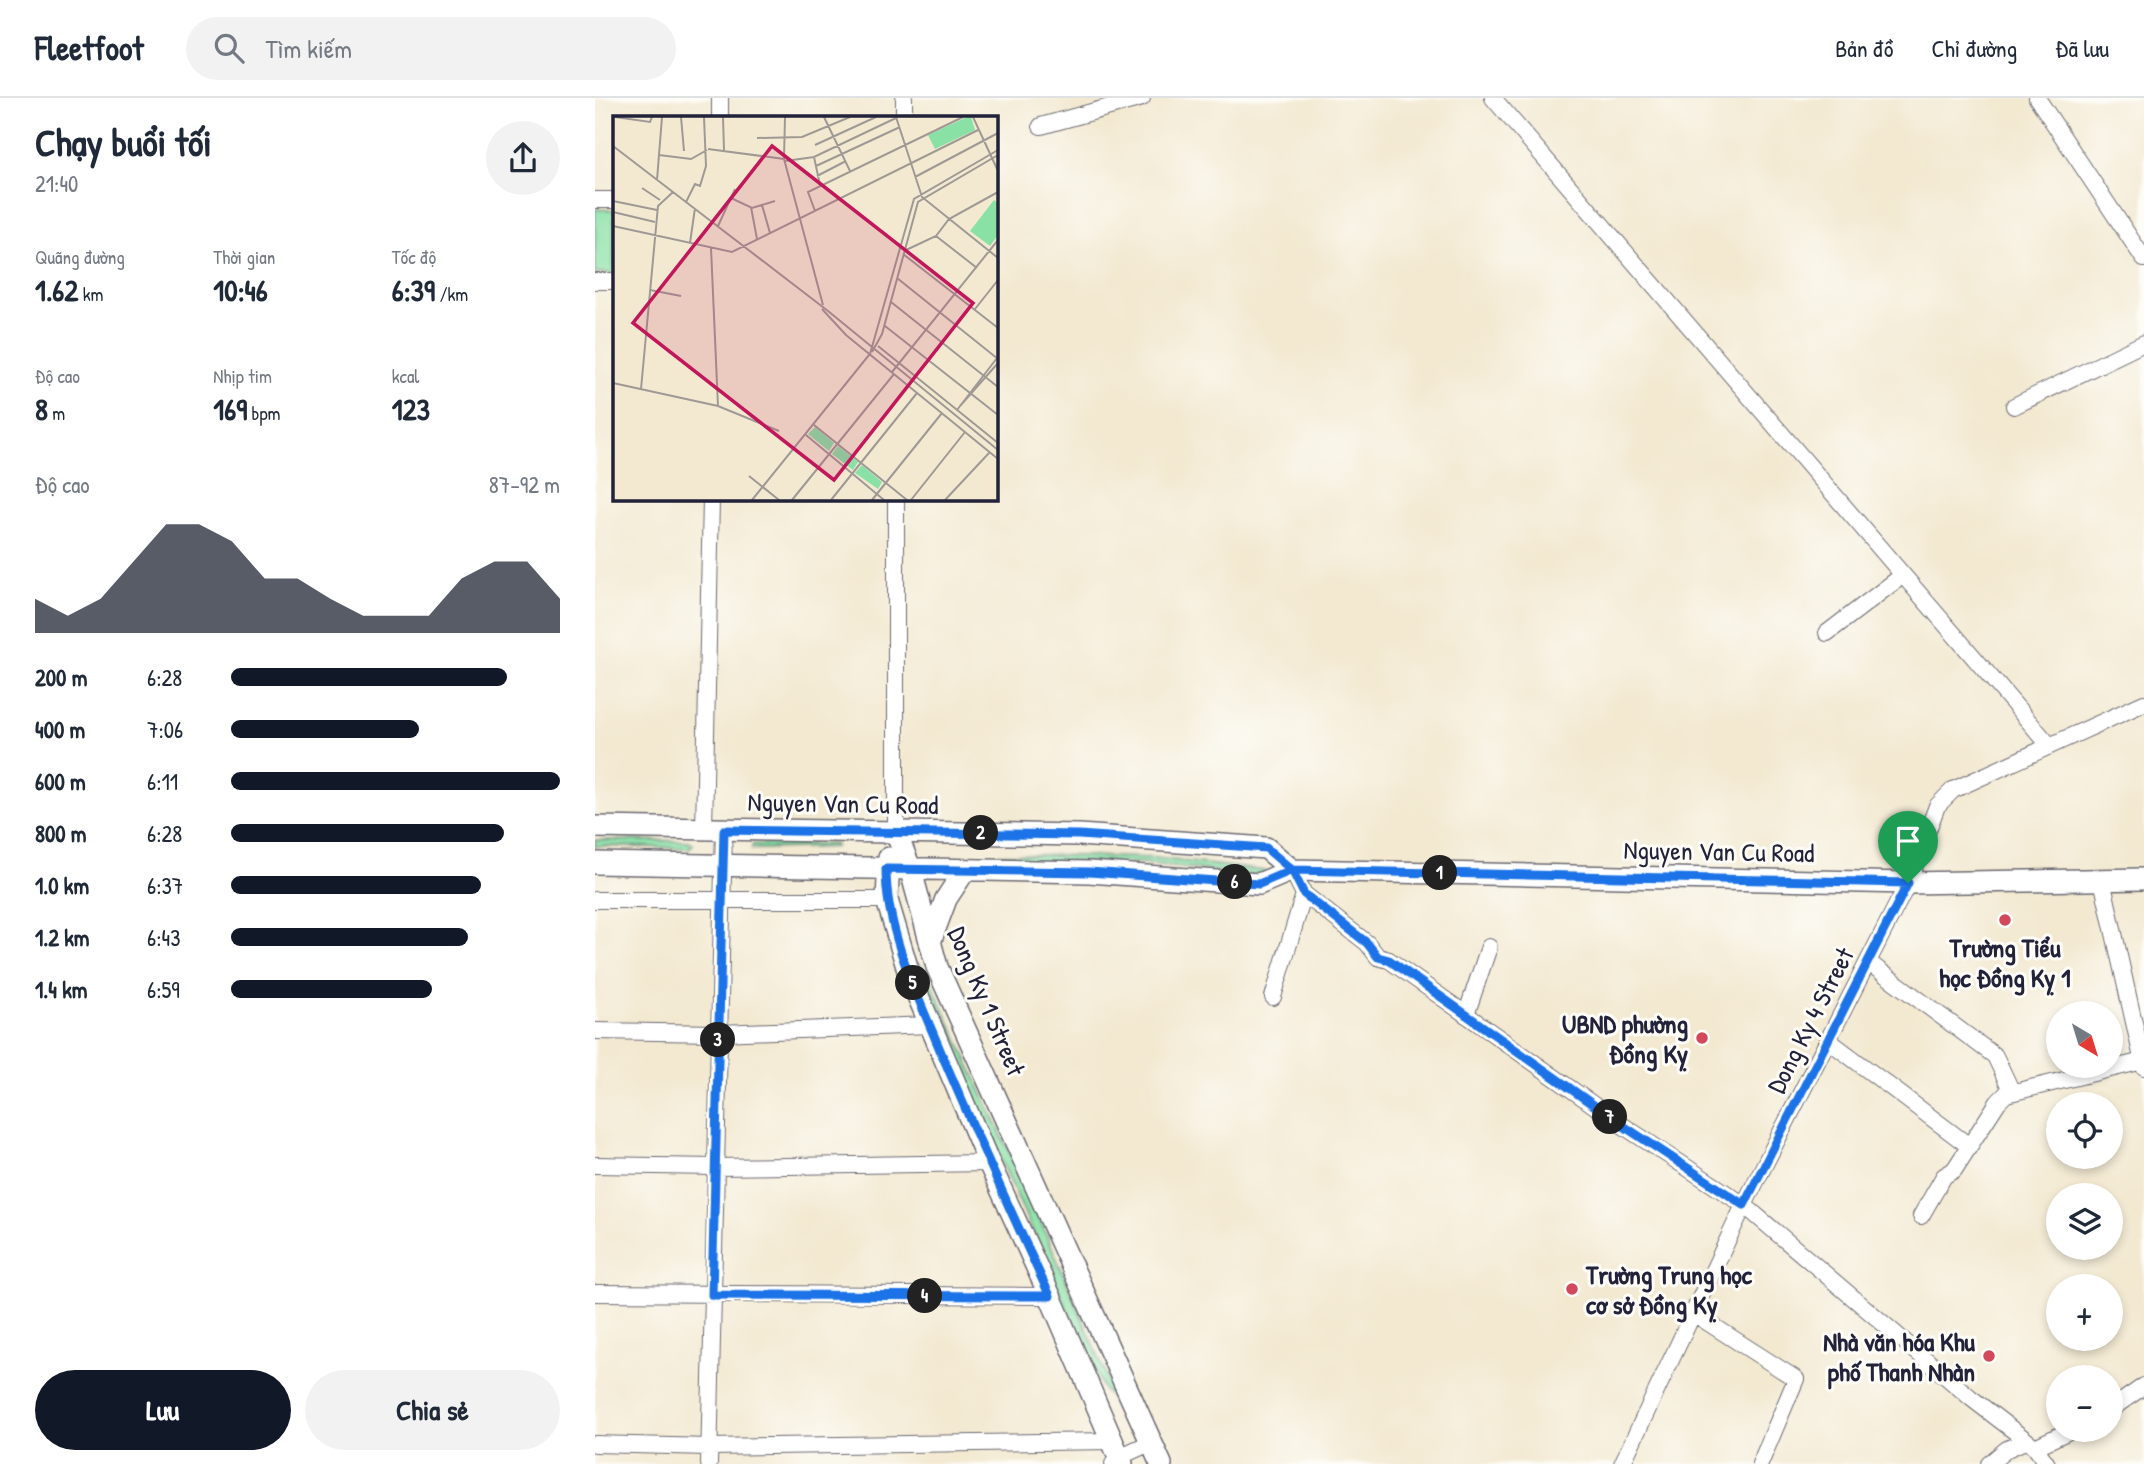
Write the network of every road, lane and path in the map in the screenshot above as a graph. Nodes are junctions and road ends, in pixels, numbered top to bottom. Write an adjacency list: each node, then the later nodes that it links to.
1 (720, 98): 6 (street)
2 (904, 98): 7 (street)
3 (1142, 98): 8 (street)
4 (1493, 98): 18 (street)
5 (2037, 98): 11 (street)
6 (720, 116)
7 (904, 116)
8 (1041, 126)
9 (595, 200): 10 (street)
10 (613, 200)
11 (2144, 259)
12 (595, 281): 13 (street)
13 (613, 281)
14 (2144, 343): 15 (street)
15 (2014, 406)
16 (711, 500): 23 (street)
17 (896, 500): 24 (street)
18 (1903, 575): 19 (street); 21 (street)
19 (1827, 633)
20 (2144, 703): 21 (street, Dong Ky 4 Street)
21 (2050, 746): 33 (street, Dong Ky 4 Street)
22 (595, 827): 23 (main road, Nguyen Van Cu Road)
23 (714, 829): 24 (main road, Nguyen Van Cu Road); 26 (street)
24 (896, 832): 27 (main road); 29 (main road, Nguyen Van Cu Road); 30 (main road, Dong Ky 1 Street)
25 (595, 863): 26 (main road, Nguyen Van Cu Road)
26 (722, 864): 27 (main road, Nguyen Van Cu Road); 37 (street)
27 (886, 869): 30 (main road, Nguyen Van Cu Road); 35 (main road)
28 (965, 870): 29 (main road, Nguyen Van Cu Road); 30 (main road, Nguyen Van Cu Road); 38 (main road)
29 (1292, 870): 33 (main road, Nguyen Van Cu Road); 34 (street)
30 (911, 871): 38 (main road, Dong Ky 1 Street)
31 (2144, 879): 32 (main road, Nguyen Van Cu Road)
32 (2102, 880): 33 (main road, Nguyen Van Cu Road); 47 (street)
33 (1908, 883): 40 (street, Dong Ky 4 Street)
34 (1304, 894): 41 (street); 42 (street)
35 (887, 900): 37 (street); 43 (main road)
36 (595, 901): 37 (street)
37 (720, 902): 45 (street)
38 (930, 943): 62 (main road, Dong Ky 1 Street)
39 (1489, 947): 42 (street)
40 (1868, 962): 46 (street, Dong Ky 4 Street); 48 (street)
41 (1273, 997)
42 (1466, 1015): 53 (street)
43 (930, 1025): 45 (street); 50 (main road)
44 (595, 1031): 45 (street)
45 (718, 1033): 52 (street)
46 (1828, 1040): 49 (street); 53 (street, Dong Ky 4 Street)
47 (2143, 1064): 48 (street)
48 (2012, 1092): 49 (street)
49 (1969, 1146): 54 (street)
50 (989, 1163): 52 (street); 57 (main road)
51 (595, 1165): 52 (street)
52 (715, 1167): 56 (street)
53 (1744, 1205): 58 (street, Dong Ky 4 Street); 64 (street)
54 (1921, 1216)
55 (595, 1293): 56 (street)
56 (712, 1295): 57 (street); 65 (street)
57 (1050, 1296): 66 (main road)
58 (1693, 1313): 67 (street); 70 (street, Dong Ky 4 Street)
59 (2144, 1386): 60 (street)
60 (2123, 1401)
61 (2046, 1439): 64 (street)
62 (1152, 1442): 66 (street); 69 (main road, Dong Ky 1 Street)
63 (595, 1444): 65 (street)
64 (2030, 1444): 71 (street); 72 (street)
65 (709, 1447): 66 (street); 68 (street)
66 (1116, 1457)
67 (1766, 1461)
68 (709, 1464)
69 (1161, 1464)
70 (1622, 1464)
71 (1989, 1464)
72 (2047, 1464)

